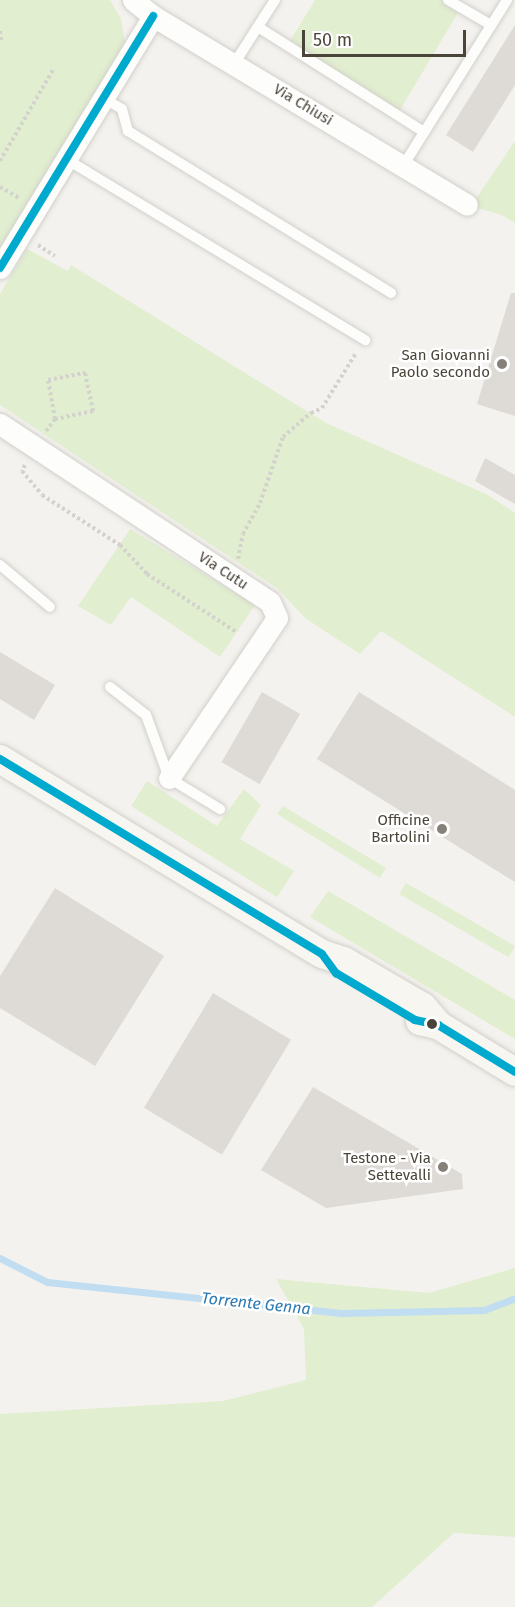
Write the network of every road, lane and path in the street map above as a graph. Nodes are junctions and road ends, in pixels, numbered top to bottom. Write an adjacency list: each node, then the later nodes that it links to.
1 (275, 0): 6 (lane)
2 (448, 0): 5 (lane)
3 (507, 0): 5 (lane)
4 (142, 5): 9 (street, Via Chiusi); 11 (street)
5 (491, 25): 12 (lane)
6 (258, 27): 9 (lane); 12 (lane)
7 (0, 31): 8 (path)
8 (1, 40)
9 (234, 64): 15 (street, Via Chiusi)
10 (52, 70): 14 (path)
11 (103, 98): 13 (street); 22 (lane)
12 (424, 132): 15 (lane)
13 (66, 159): 21 (street); 23 (lane)
14 (0, 161)
15 (403, 166): 18 (street, Via Chiusi)
16 (0, 187): 17 (path)
17 (27, 203)
18 (468, 205)
19 (30, 240): 20 (path)
20 (55, 256)
21 (0, 268)
22 (391, 293)
23 (365, 340): 25 (path)
24 (2, 429): 30 (street, Via Cutu)
25 (238, 562)
26 (0, 565): 27 (lane)
27 (50, 607)
28 (110, 687): 30 (lane)
29 (0, 759): 32 (main road)
30 (169, 778): 31 (lane)
31 (220, 809)
32 (515, 1072)

